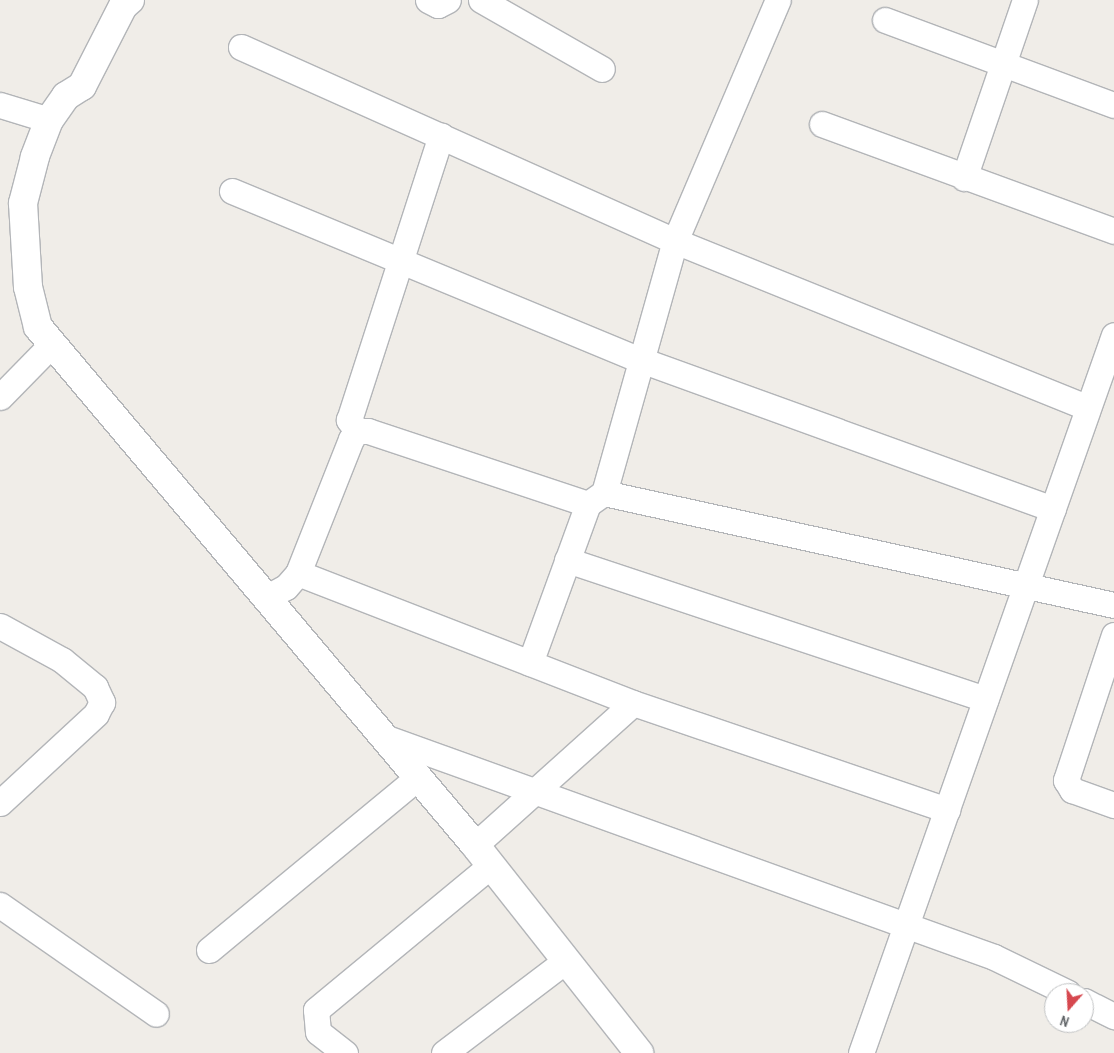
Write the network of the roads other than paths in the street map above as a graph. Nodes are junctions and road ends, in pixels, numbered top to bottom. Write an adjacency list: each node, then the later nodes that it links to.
1 (130, 0): 13 (street)
2 (428, 0): 3 (street)
3 (448, 0)
4 (481, 0): 10 (street)
5 (778, 0): 19 (street)
6 (1025, 0): 9 (street)
7 (885, 20): 9 (street)
8 (241, 47): 15 (street)
9 (1002, 65): 12 (street); 16 (street)
10 (602, 69)
11 (0, 105): 13 (street)
12 (1114, 105)
13 (49, 120): 22 (street)
14 (822, 124): 16 (street)
15 (441, 135): 19 (street); 20 (street)
16 (964, 178): 18 (street)
17 (232, 190): 20 (street)
18 (1114, 232)
19 (675, 241): 23 (street); 25 (street)
20 (401, 259): 23 (street); 26 (street)
21 (1114, 335): 25 (street)
22 (51, 345): 24 (street); 32 (street)
23 (641, 360): 27 (street); 28 (street)
24 (0, 396)
25 (1088, 408): 28 (street)
26 (358, 430): 27 (street); 30 (street)
27 (596, 498): 29 (street); 31 (street)
28 (1053, 509): 31 (street)
29 (567, 560): 36 (street); 37 (street)
30 (298, 573): 32 (street); 36 (street)
31 (1026, 584): 33 (street); 37 (street)
32 (267, 597): 39 (street)
33 (1114, 605)
34 (0, 626): 42 (street)
35 (1114, 635): 43 (street)
36 (530, 663): 38 (street)
37 (986, 699): 44 (street)
38 (633, 703): 41 (street); 44 (street)
39 (384, 737): 40 (street); 41 (street)
40 (418, 777): 45 (street); 48 (street)
41 (537, 790): 45 (street); 47 (street)
42 (0, 803)
43 (1114, 805)
44 (947, 810): 47 (street)
45 (482, 856): 49 (street); 54 (street)
46 (0, 905): 52 (street)
47 (906, 925): 50 (street); 57 (street)
48 (209, 950)
49 (565, 961): 55 (street); 56 (street)
50 (1047, 983)
51 (1094, 1006): 53 (street)
52 (156, 1014)
53 (1114, 1016)
54 (345, 1053)
55 (444, 1053)
56 (639, 1053)
57 (861, 1053)

